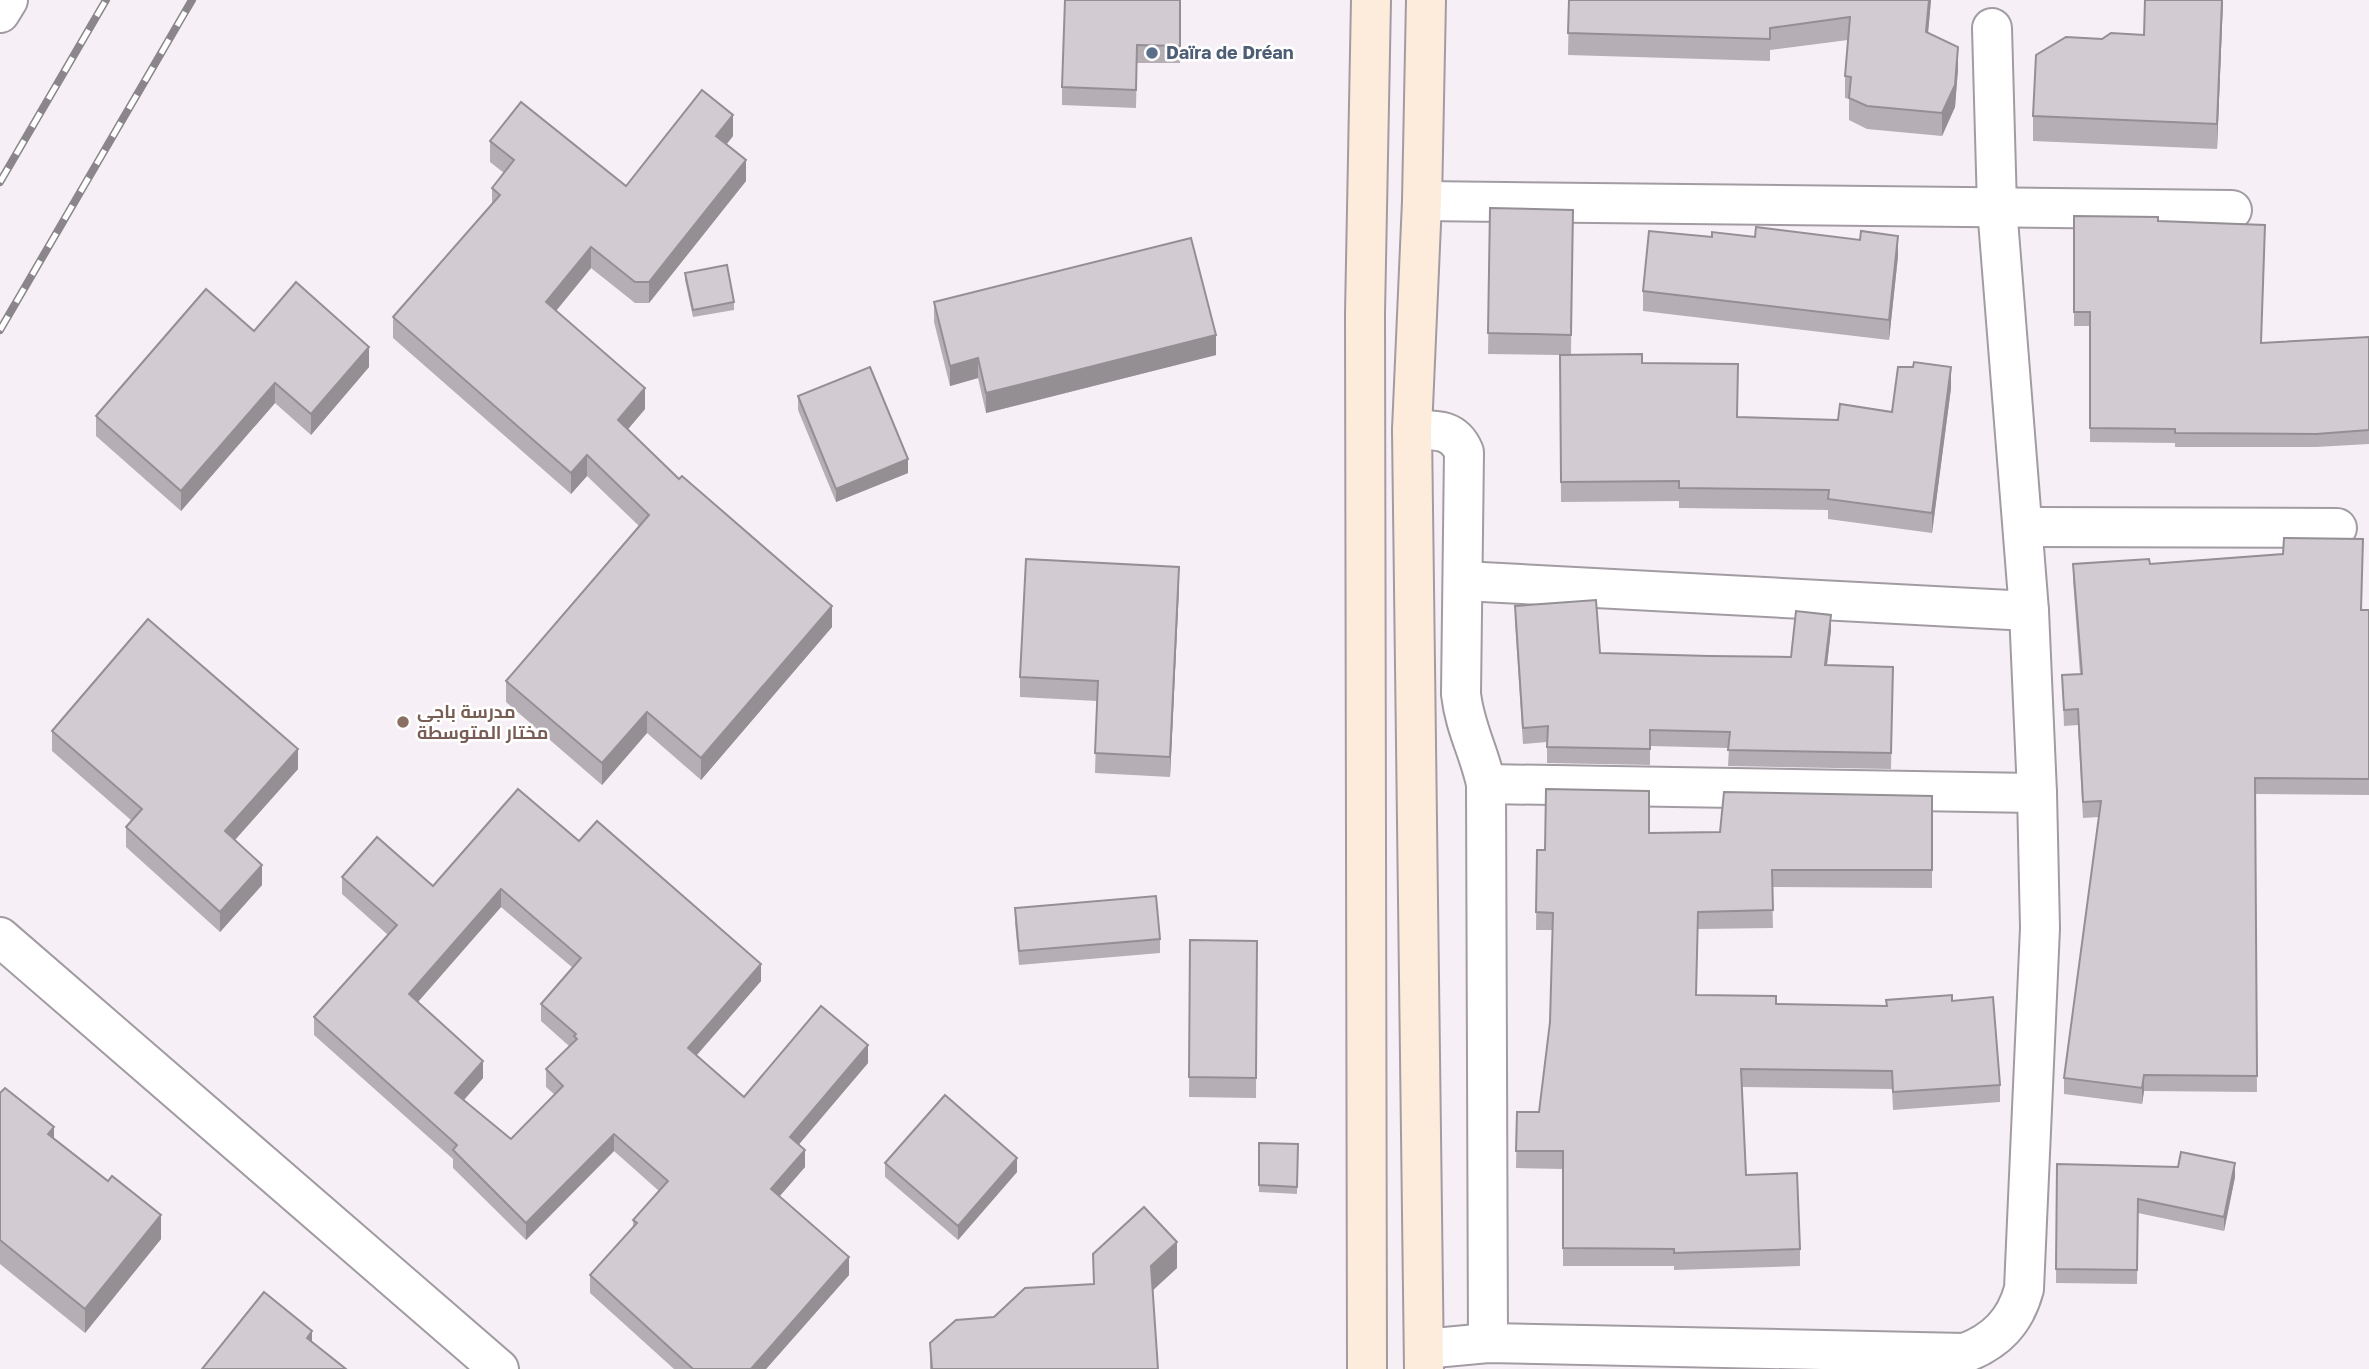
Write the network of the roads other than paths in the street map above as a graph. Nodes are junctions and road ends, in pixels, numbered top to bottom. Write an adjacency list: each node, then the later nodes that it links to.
1 (8, 0): 4 (street)
2 (1371, 0): 20 (main road)
3 (1426, 0): 6 (main road)
4 (0, 13)
5 (1992, 29): 7 (street)
6 (1422, 201): 7 (street); 9 (main road)
7 (1997, 207): 8 (street); 10 (street)
8 (2232, 210)
9 (1412, 430): 12 (street); 18 (main road)
10 (2022, 527): 11 (street); 13 (street)
11 (2337, 528)
12 (1463, 581): 13 (street); 14 (street)
13 (2029, 611): 15 (street)
14 (1486, 784): 15 (street); 17 (street)
15 (2037, 793): 17 (street)
16 (2, 939): 19 (street)
17 (1488, 1343): 18 (street)
18 (1424, 1359)
19 (499, 1369)
20 (1367, 1369)

